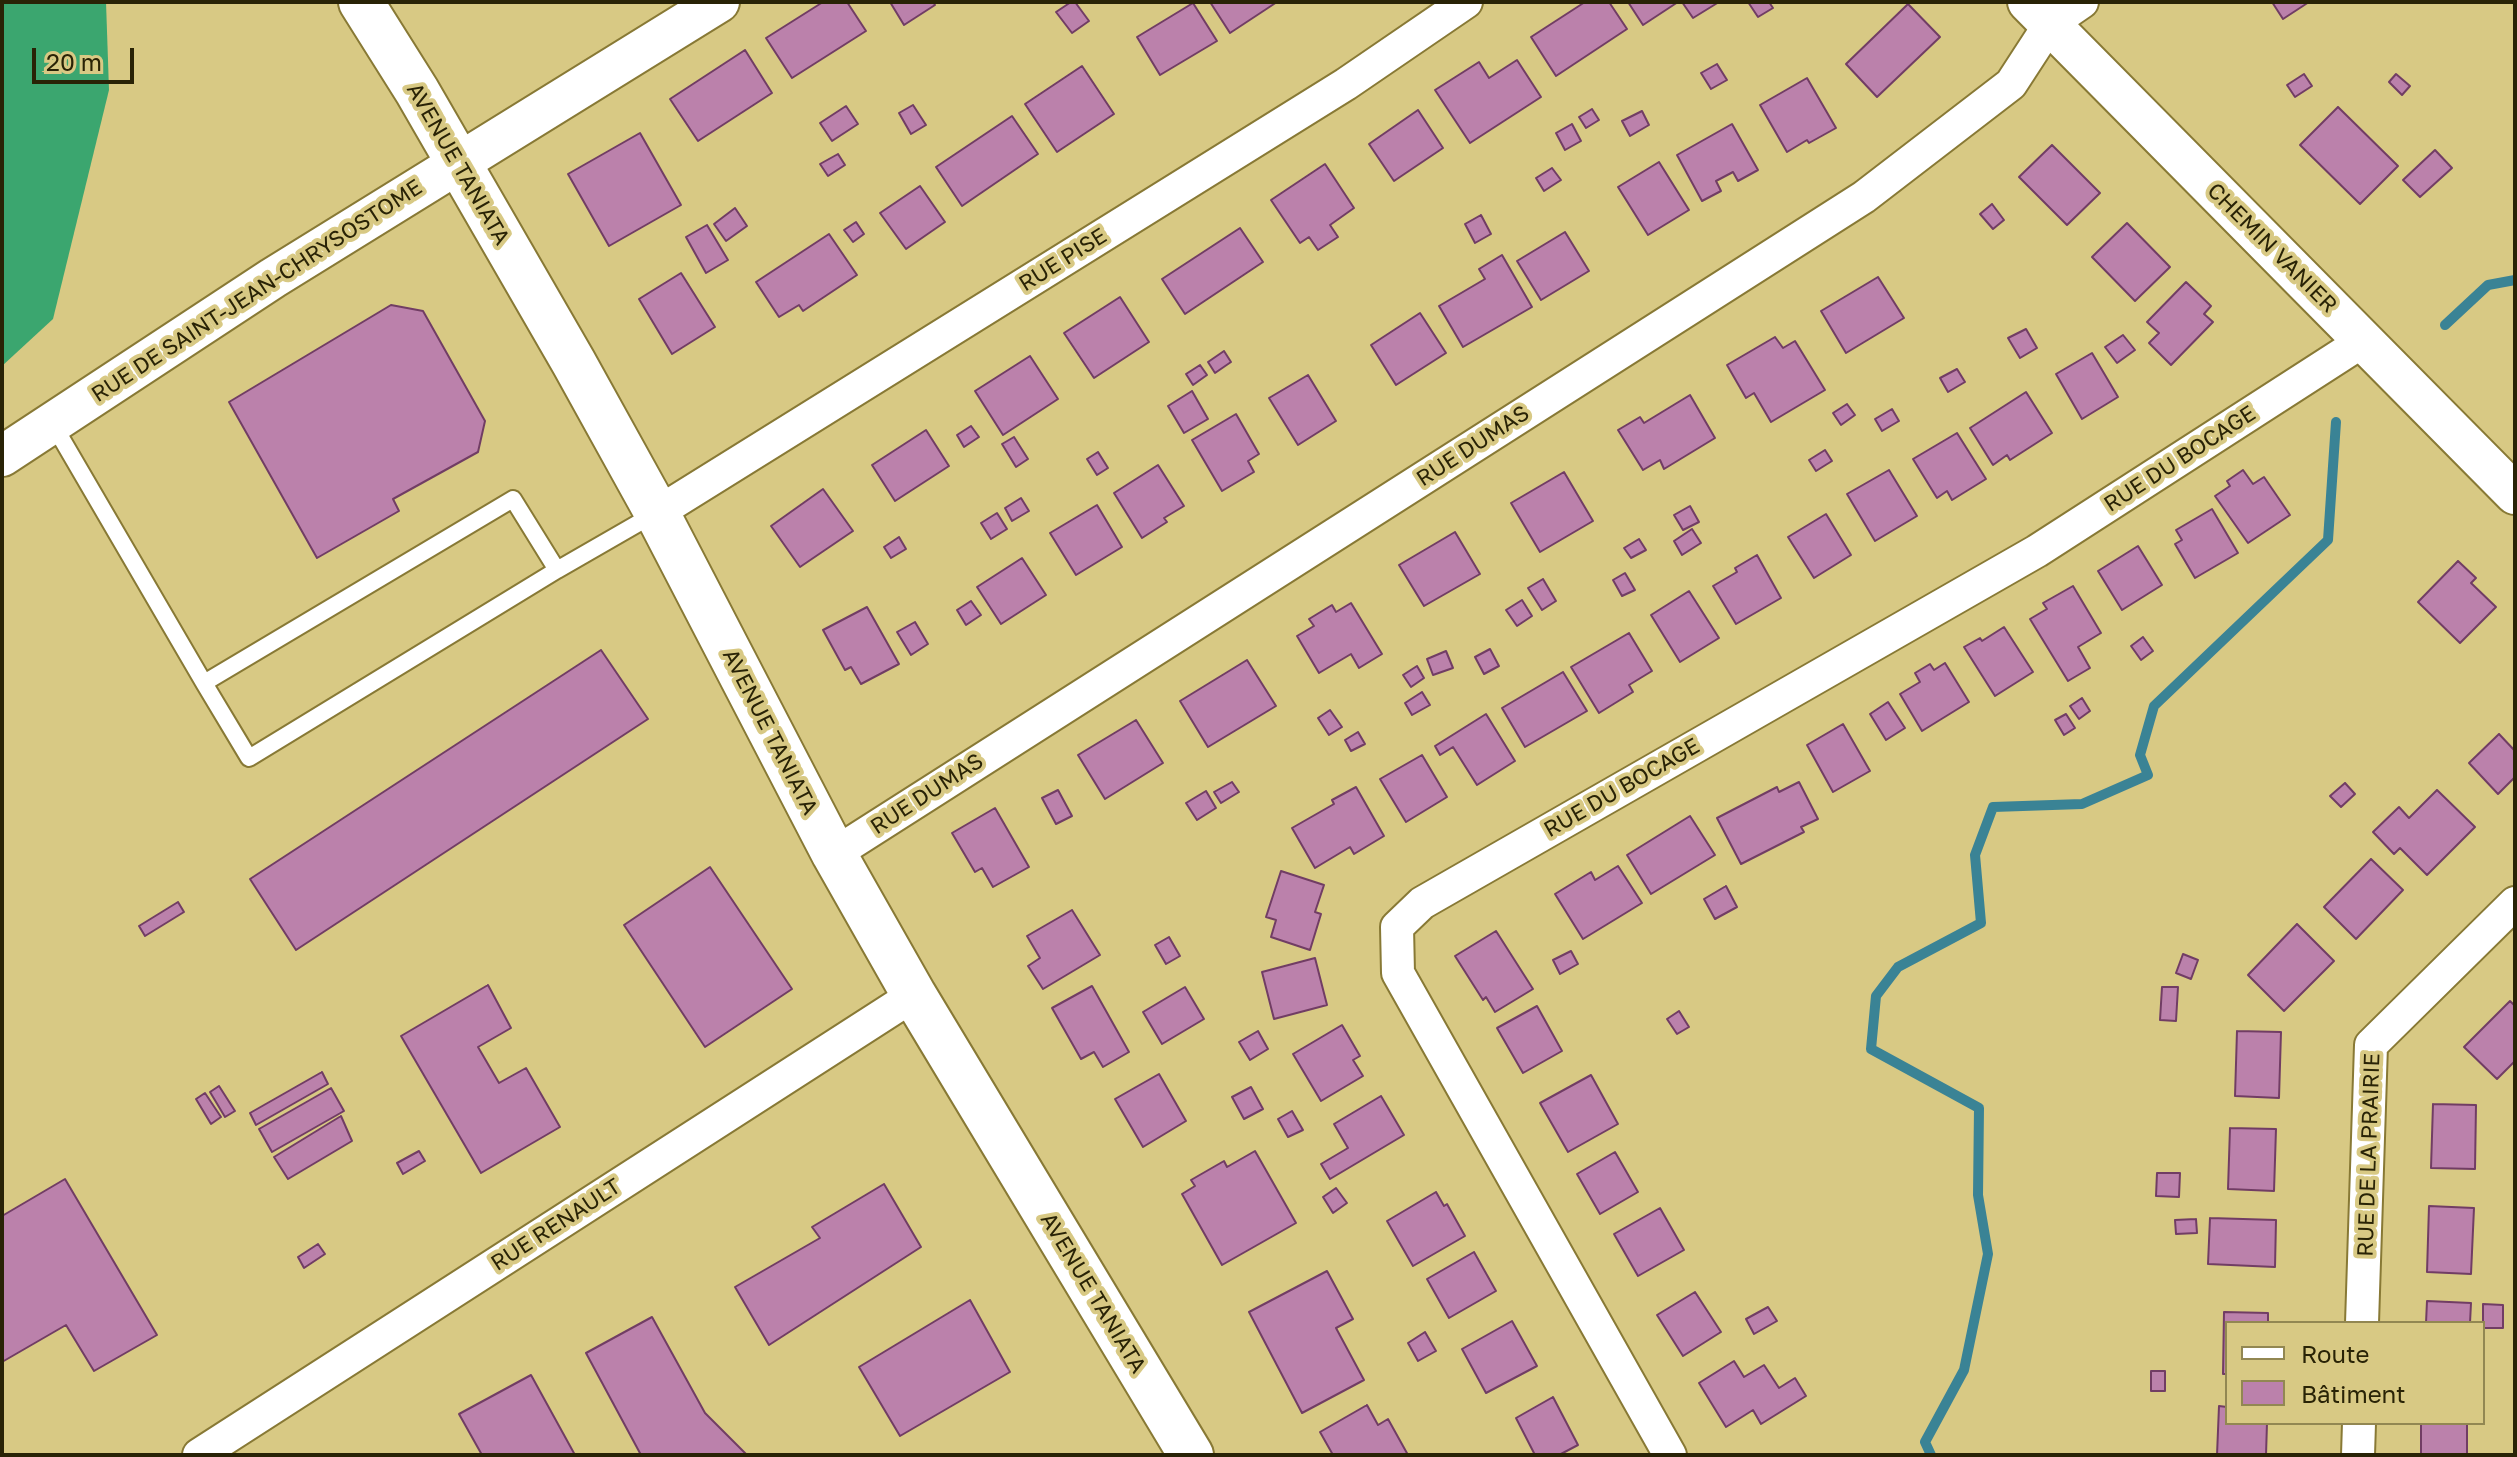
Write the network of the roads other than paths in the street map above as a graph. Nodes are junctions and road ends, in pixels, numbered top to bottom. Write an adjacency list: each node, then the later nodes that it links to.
1 (361, 2): 6 (main road, AVENUE TANIATA)
2 (719, 2): 6 (street, RUE DE SAINT-JEAN-CHRYSOSTOME)
3 (1466, 2): 11 (street, RUE PISE)
4 (2082, 2): 5 (street, RUE DUMAS)
5 (2039, 13): 7 (street, CHEMIN VANIER); 14 (street, RUE DUMAS)
6 (459, 162): 8 (street, RUE DE SAINT-JEAN-CHRYSOSTOME); 11 (main road, AVENUE TANIATA)
7 (2363, 341): 10 (street, CHEMIN VANIER); 21 (street, RUE DU BOCAGE)
8 (52, 423): 9 (street, RUE DE SAINT-JEAN-CHRYSOSTOME); 13 (lane)
9 (2, 456)
10 (2515, 494)
11 (657, 513): 12 (lane); 14 (main road, AVENUE TANIATA)
12 (557, 570): 13 (lane); 13 (lane)
13 (204, 683)
14 (834, 854): 16 (main road, AVENUE TANIATA)
15 (2515, 903): 17 (street, RUE DE LA PRAIRIE)
16 (914, 995): 19 (street, RUE RENAULT); 20 (main road, AVENUE TANIATA)
17 (2362, 1321)
18 (2359, 1425): 22 (street)
19 (199, 1455)
20 (1191, 1455)
21 (1670, 1455)
22 (2358, 1455)

